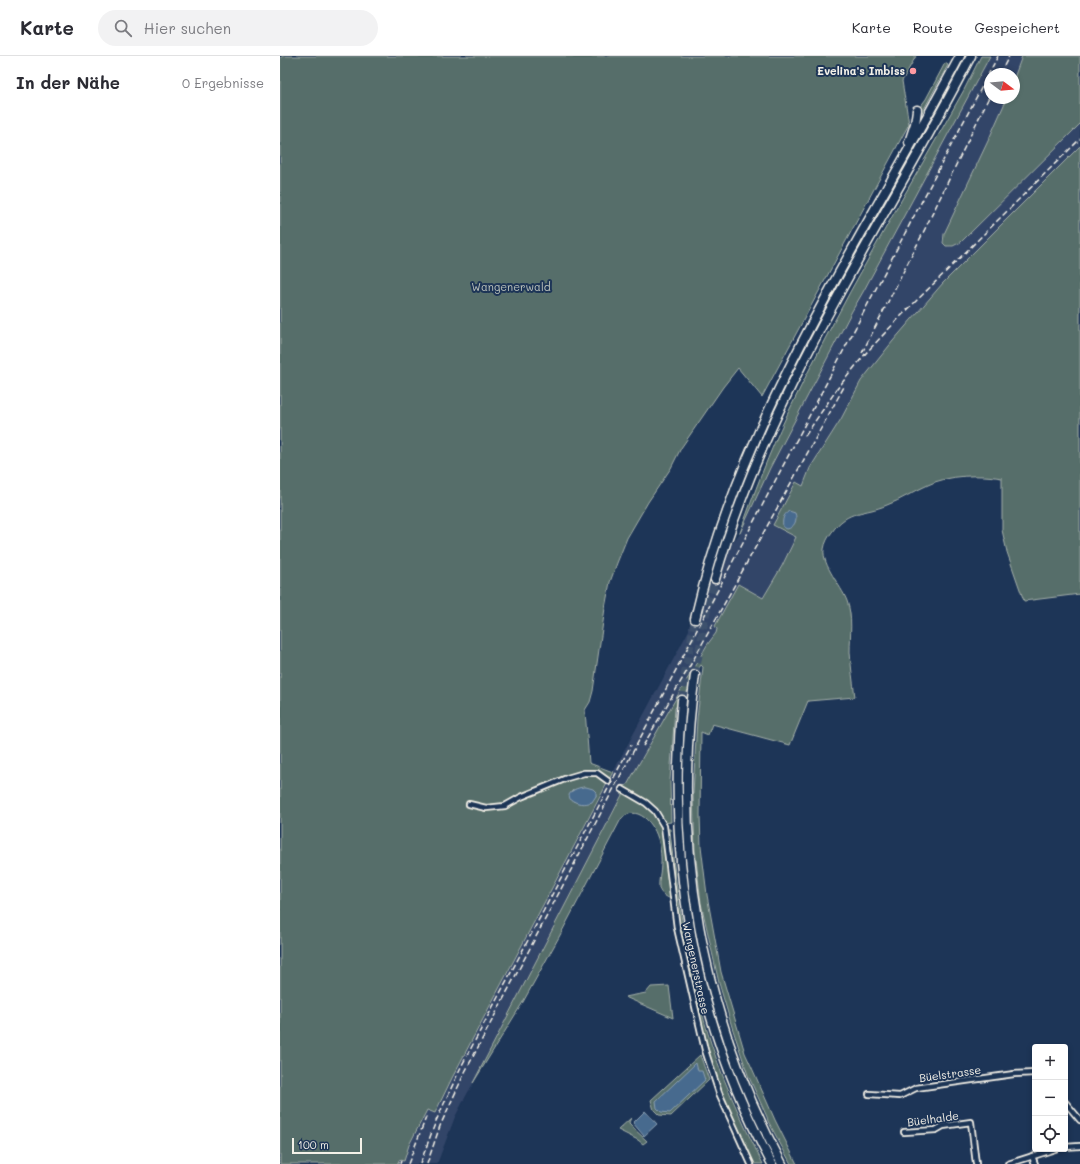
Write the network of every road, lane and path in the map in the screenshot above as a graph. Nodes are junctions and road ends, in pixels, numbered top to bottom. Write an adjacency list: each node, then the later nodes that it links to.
1 (960, 56): 4 (highway)
2 (971, 56): 5 (highway)
3 (917, 110): 4 (highway)
4 (904, 159): 6 (highway)
5 (715, 579)
6 (695, 620)
7 (695, 675): 23 (highway)
8 (682, 700): 22 (highway)
9 (608, 781): 11 (street)
10 (622, 788): 21 (street, Wangenerstrasse)
11 (469, 804)
12 (1032, 1073): 13 (street, Büelstrasse)
13 (869, 1094)
14 (1068, 1106): 15 (street)
15 (1080, 1120)
16 (904, 1132): 24 (street, Büelhalde)
17 (1080, 1146): 18 (street)
18 (1068, 1147)
19 (1045, 1152): 20 (street)
20 (1032, 1156): 25 (street); 26 (street)
21 (751, 1164)
22 (772, 1164)
23 (782, 1164)
24 (976, 1164)
25 (1008, 1164)
26 (1036, 1164)

